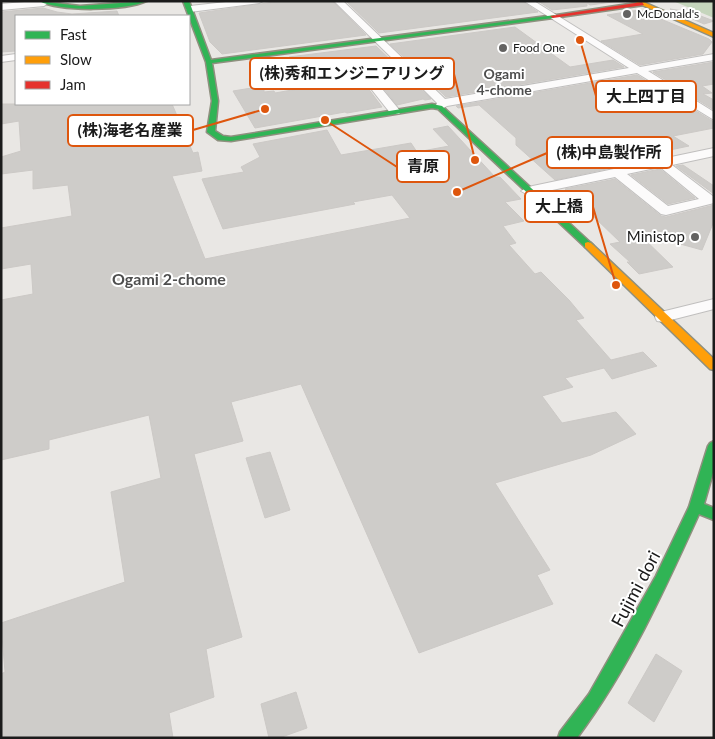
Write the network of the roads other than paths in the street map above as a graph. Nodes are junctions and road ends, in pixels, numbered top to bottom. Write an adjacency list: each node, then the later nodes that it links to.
1 (144, 1): 5 (street)
2 (259, 1): 7 (street)
3 (338, 1): 13 (street)
4 (528, 1): 10 (street)
5 (122, 2): 8 (street)
6 (639, 3): 10 (street); 12 (street)
7 (188, 5): 11 (street)
8 (47, 6): 9 (street)
9 (1, 7)
10 (552, 16): 13 (street); 19 (street)
11 (194, 35): 17 (street)
12 (714, 35)
13 (377, 39): 17 (street); 18 (street)
14 (15, 57): 16 (street)
15 (714, 57): 19 (street)
16 (1, 59)
17 (208, 62): 21 (street)
18 (408, 69): 20 (street); 21 (street)
19 (640, 70): 20 (street); 22 (street)
20 (442, 105): 21 (street); 26 (street)
21 (395, 112)
22 (714, 117)
23 (714, 152): 24 (street)
24 (662, 163): 25 (street); 25 (street)
25 (617, 172): 26 (street)
26 (528, 191): 28 (street)
27 (714, 304): 28 (street)
28 (664, 317): 29 (street)
29 (714, 366)
30 (714, 446): 31 (street, Fujimi dori)
31 (696, 506): 32 (street); 33 (street, Fujimi dori)
32 (714, 514)
33 (566, 738)

